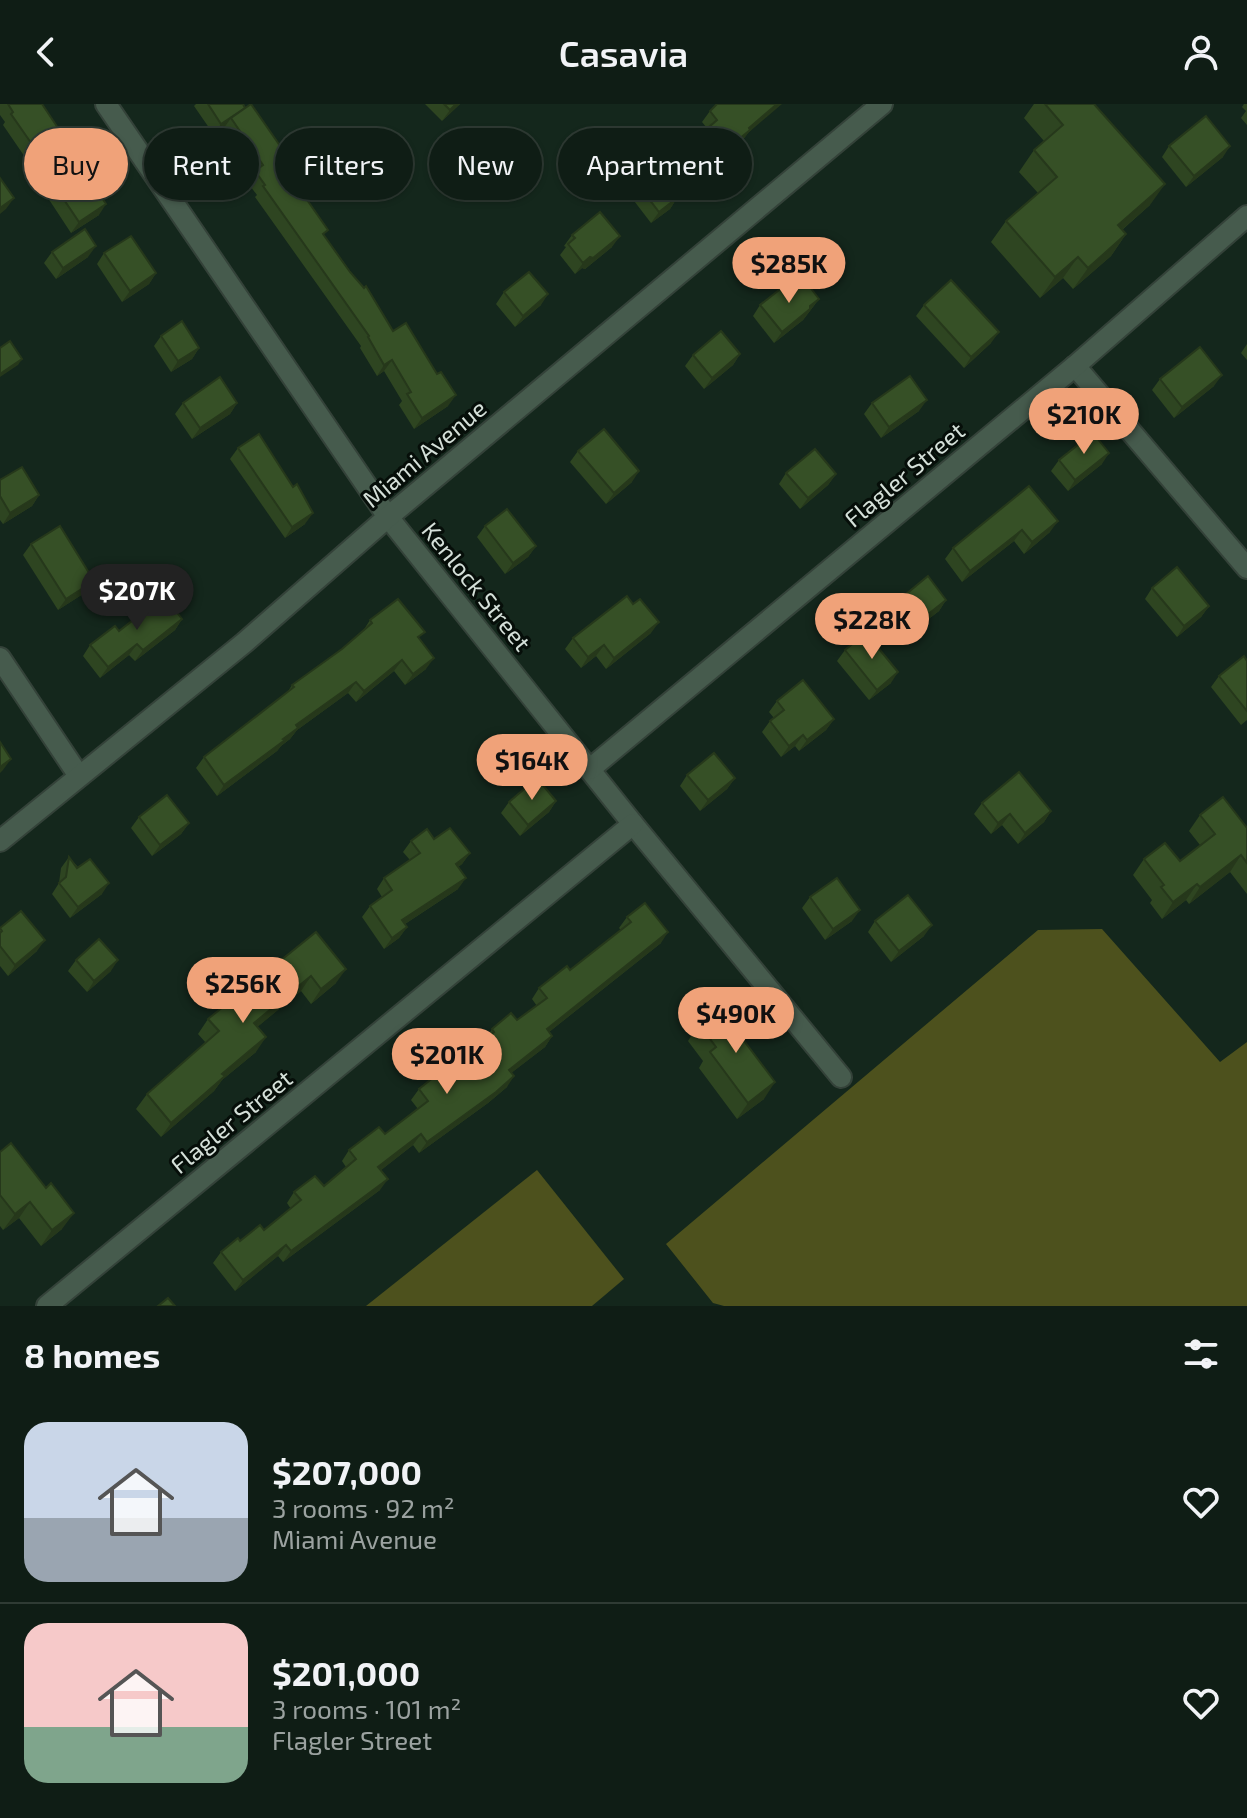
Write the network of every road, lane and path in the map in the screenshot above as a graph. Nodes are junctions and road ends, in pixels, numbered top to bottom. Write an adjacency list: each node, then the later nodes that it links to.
1 (106, 104): 5 (street, Kenlock Street)
2 (882, 104): 5 (street, Miami Avenue)
3 (1247, 216): 4 (street, Flagler Street)
4 (1075, 366): 6 (street); 8 (street, Flagler Street)
5 (388, 517): 8 (street, Kenlock Street); 9 (street, Miami Avenue)
6 (1247, 568)
7 (0, 658): 9 (street)
8 (590, 769): 10 (street, Kenlock Street)
9 (79, 776): 11 (street, Miami Avenue)
10 (633, 824): 12 (street, Kenlock Street); 13 (street, Flagler Street)
11 (0, 841)
12 (841, 1077)
13 (47, 1306)

